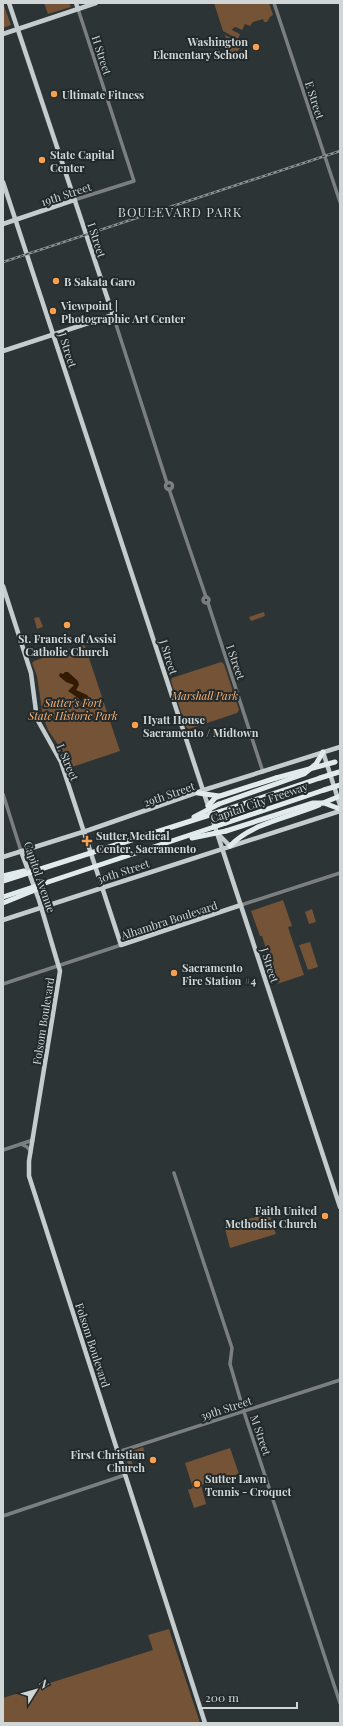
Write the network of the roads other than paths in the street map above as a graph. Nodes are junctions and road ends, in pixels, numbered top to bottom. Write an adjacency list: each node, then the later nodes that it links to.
1 (9, 3): 6 (main road, I Street)
2 (76, 3): 5 (main road, H Street)
3 (96, 3): 5 (main road)
4 (274, 3): 11 (street, E Street)
5 (78, 9): 6 (main road); 8 (street, H Street)
6 (18, 29): 7 (main road); 10 (main road, I Street)
7 (3, 34)
8 (134, 181): 10 (street, 19th Street)
9 (3, 182): 12 (main road, J Street)
10 (74, 200): 12 (main road, 19th Street); 14 (main road, I Street)
11 (340, 202)
12 (16, 220): 13 (main road, 19th Street); 15 (main road, J Street)
13 (3, 224)
14 (112, 315): 15 (main road); 21 (street, I Street)
15 (53, 335): 16 (main road); 24 (main road, J Street)
16 (3, 351)
17 (3, 586): 32 (main road, L Street)
18 (340, 747): 19 (main road, 29th Street)
19 (323, 752): 21 (main road, 29th Street); 28 (main road); 31 (highway, bridge)
20 (338, 762): 26 (highway, bridge)
21 (263, 772): 24 (main road, 29th Street)
22 (339, 772): 31 (highway, Capital City Freeway, bridge)
23 (340, 785): 34 (highway, Capital City Freeway, bridge)
24 (202, 793): 26 (highway); 29 (main road, J Street); 32 (main road, 29th Street)
25 (3, 794): 37 (street, Capitol Avenue)
26 (220, 796): 29 (highway)
27 (340, 796): 35 (highway, bridge)
28 (340, 805)
29 (208, 806): 33 (main road, J Street)
30 (340, 810): 34 (highway, bridge); 35 (main road, 30th Street)
31 (181, 823): 39 (highway, Capital City Freeway, bridge)
32 (84, 832): 37 (main road, 29th Street); 44 (main road, L Street)
33 (217, 833): 35 (main road); 36 (main road, J Street)
34 (175, 841): 42 (highway, Capital City Freeway, bridge)
35 (230, 846): 36 (main road, 30th Street)
36 (223, 849): 44 (main road, 30th Street); 47 (main road, J Street)
37 (21, 850): 38 (main road, 29th Street); 48 (main road, Capitol Avenue)
38 (3, 857)
39 (48, 866): 41 (highway, bridge); 43 (highway, Capital City Freeway, bridge)
40 (340, 873): 47 (street, Alhambra Boulevard)
41 (3, 876)
42 (56, 880): 45 (highway, Capital City Freeway, bridge); 46 (highway, bridge)
43 (3, 881)
44 (102, 887): 48 (main road, 30th Street); 50 (main road, L Street)
45 (3, 897)
46 (3, 903)
47 (241, 905): 50 (main road, Alhambra Boulevard); 58 (main road, J Street)
48 (41, 908): 49 (main road, 30th Street); 51 (main road, Capitol Avenue)
49 (3, 920)
50 (121, 945): 51 (street, Alhambra Boulevard)
51 (60, 965): 52 (street, Alhambra Boulevard); 53 (main road, Folsom Boulevard)
52 (3, 984)
53 (33, 1140): 54 (street); 56 (main road, Folsom Boulevard)
54 (20, 1144): 55 (street); 56 (street)
55 (3, 1150)
56 (31, 1152): 61 (main road, Folsom Boulevard)
57 (174, 1173): 60 (street, M Street)
58 (340, 1207)
59 (340, 1380): 60 (street, 39th Street)
60 (244, 1412): 61 (street, 39th Street); 64 (street, M Street)
61 (118, 1452): 62 (main road, Folsom Boulevard)
62 (125, 1475): 63 (street); 65 (main road, Folsom Boulevard)
63 (3, 1516)
64 (340, 1703)
65 (205, 1723)

